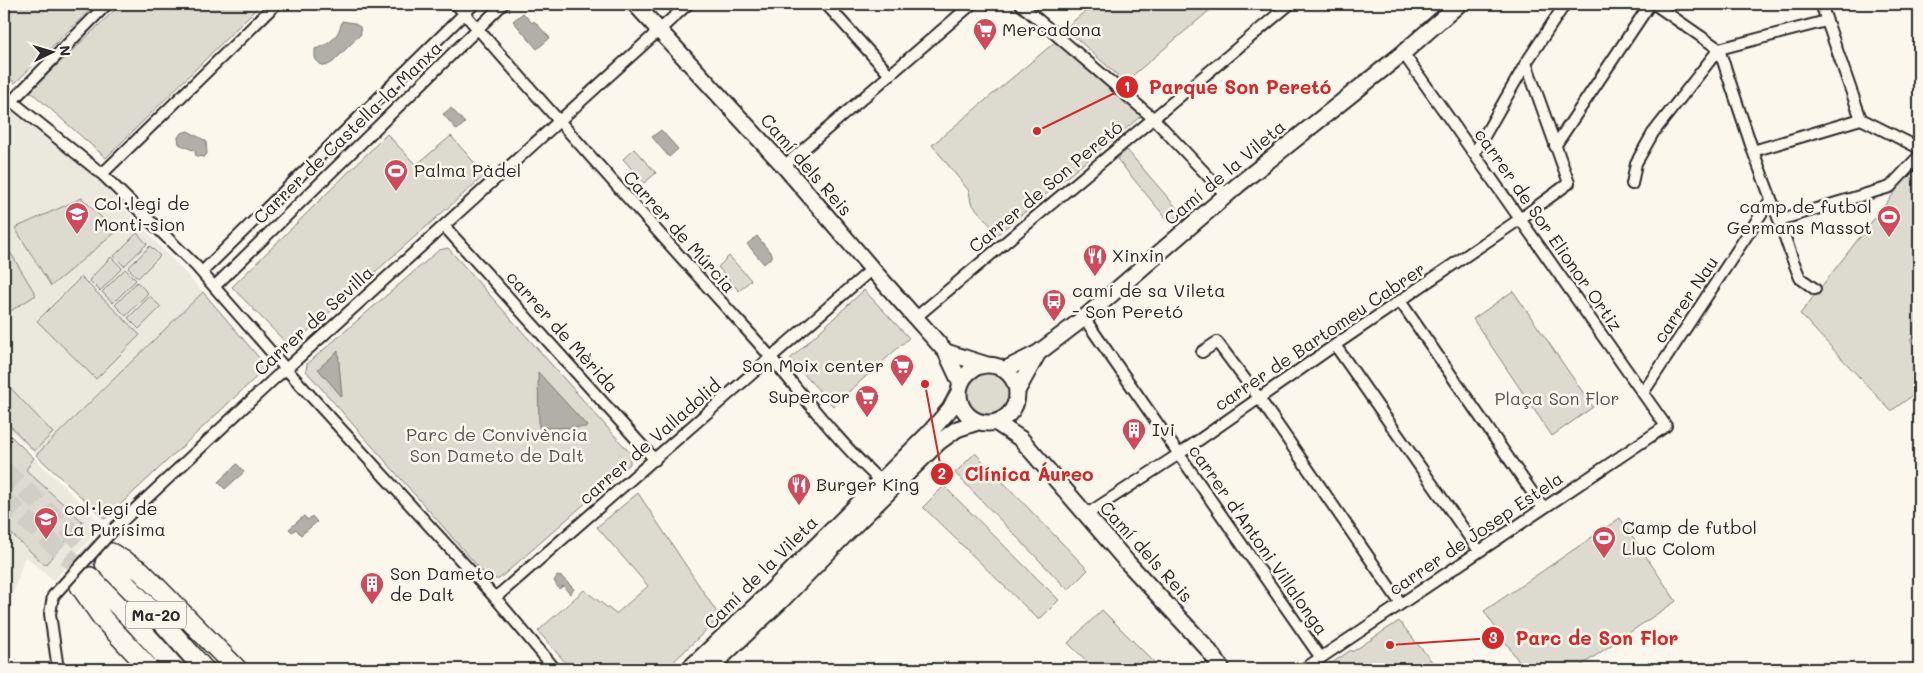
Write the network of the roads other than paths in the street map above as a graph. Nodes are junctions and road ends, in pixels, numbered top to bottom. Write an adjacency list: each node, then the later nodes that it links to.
1 (108, 4): 25 (street)
2 (276, 4): 35 (street)
3 (456, 4): 17 (street, Carrer de Múrcia)
4 (474, 4): 17 (street, Carrer de Castella-la Manxa)
5 (503, 4): 19 (street, Carrer de Castella-la Manxa)
6 (635, 4): 20 (street, Camí dels Reis)
7 (688, 4): 20 (street, Carrer de Sevilla)
8 (826, 4): 24 (street)
9 (972, 4): 24 (street)
10 (1021, 4): 26 (street)
11 (1290, 4): 26 (street, Carrer de Son Peretó)
12 (1459, 4): 22 (street, Camí de la Vileta)
13 (1565, 4): 23 (street)
14 (1650, 4): 29 (street)
15 (1654, 4): 21 (street)
16 (1821, 4): 18 (street)
17 (465, 14): 19 (street, Carrer de Múrcia); 43 (street, Carrer de Castella-la Manxa)
18 (1826, 21): 21 (street); 27 (street)
19 (478, 29): 28 (street, Carrer de Múrcia); 44 (street, Carrer de Castella-la Manxa)
20 (659, 30): 28 (street, Carrer de Sevilla); 34 (street, Camí dels Reis)
21 (1719, 49): 31 (street); 36 (street)
22 (1403, 53): 32 (street, carrer de Sor Elionor Ortiz); 37 (street, Camí de la Vileta)
23 (1526, 63): 29 (street); 32 (street)
24 (890, 75): 34 (street)
25 (8, 98): 35 (street)
26 (1153, 118): 37 (street); 47 (street, Carrer de Son Peretó)
27 (1861, 119): 30 (street); 31 (street)
28 (558, 122): 41 (street, Carrer de Sevilla); 53 (street, Carrer de Múrcia)
29 (1555, 146): 39 (street, carrer de Bartomeu Cabrer)
30 (1919, 148)
31 (1753, 151): 38 (street)
32 (1474, 154): 39 (street, carrer de Sor Elionor Ortiz)
33 (1919, 156): 40 (street)
34 (784, 166): 42 (street, Camí dels Reis)
35 (102, 174): 43 (street)
36 (1632, 184)
37 (1226, 195): 48 (street, Camí de la Vileta)
38 (1772, 200): 40 (street); 59 (street, carrer Nau)
39 (1520, 219): 46 (street, carrer de Bartomeu Cabrer); 59 (street, carrer de Sor Elionor Ortiz)
40 (1779, 220): 45 (street)
41 (444, 226): 55 (street, Carrer de Sevilla); 67 (street, carrer de Mèrida)
42 (872, 270): 47 (street, Camí dels Reis); 53 (street, carrer de Valladolid)
43 (202, 272): 44 (street)
44 (215, 286): 55 (street)
45 (1815, 289)
46 (1400, 301): 49 (street, carrer de Bartomeu Cabrer); 69 (street)
47 (915, 318): 50 (street, Camí dels Reis)
48 (1084, 318): 52 (street, Camí de la Vileta); 66 (street, carrer d'Antoni Villalonga)
49 (1334, 345): 60 (street, carrer de Bartomeu Cabrer); 71 (street)
50 (946, 352): 54 (street); 57 (street, Camí dels Reis)
51 (1202, 352): 60 (street)
52 (1038, 354): 56 (street, Camí de la Vileta); 58 (street, Camí de la Vileta)
53 (771, 357): 67 (street, carrer de Valladolid); 68 (street, Carrer de Múrcia)
54 (987, 365): 56 (street); 57 (street)
55 (286, 369): 72 (street); 75 (street, Carrer de Sevilla, bridge)
56 (1004, 370): 58 (street)
57 (960, 388): 62 (street); 68 (street, Camí de la Vileta)
58 (1017, 391): 61 (street)
59 (1643, 393): 64 (street, carrer de Sor Elionor Ortiz)
60 (1259, 398): 66 (street, carrer de Bartomeu Cabrer); 73 (street)
61 (1014, 407): 63 (street); 65 (street)
62 (978, 422): 63 (street); 82 (street, Camí de la Vileta)
63 (995, 422): 65 (street, Camí dels Reis)
64 (1666, 426): 69 (street, carrer de Josep Estela)
65 (1020, 439): 70 (street, Camí dels Reis)
66 (1179, 454): 70 (street, carrer de Bartomeu Cabrer); 74 (street, carrer d'Antoni Villalonga)
67 (655, 460): 72 (street, carrer de Valladolid)
68 (878, 482): 81 (street, Camí de la Vileta)
69 (1544, 508): 71 (street, carrer de Josep Estela)
70 (1087, 514): 83 (street, Camí dels Reis)
71 (1479, 552): 73 (street, carrer de Josep Estela)
72 (495, 598): 80 (street)
73 (1401, 604): 74 (street, carrer de Josep Estela)
74 (1321, 658): 84 (street, carrer de Josep Estela)
75 (58, 669)
76 (150, 669): 77 (highway, Ma-20)
77 (176, 669)
78 (204, 669): 79 (highway, Ma-20)
79 (237, 669)
80 (555, 669)
81 (689, 669)
82 (709, 669)
83 (1222, 669)
84 (1304, 669)

